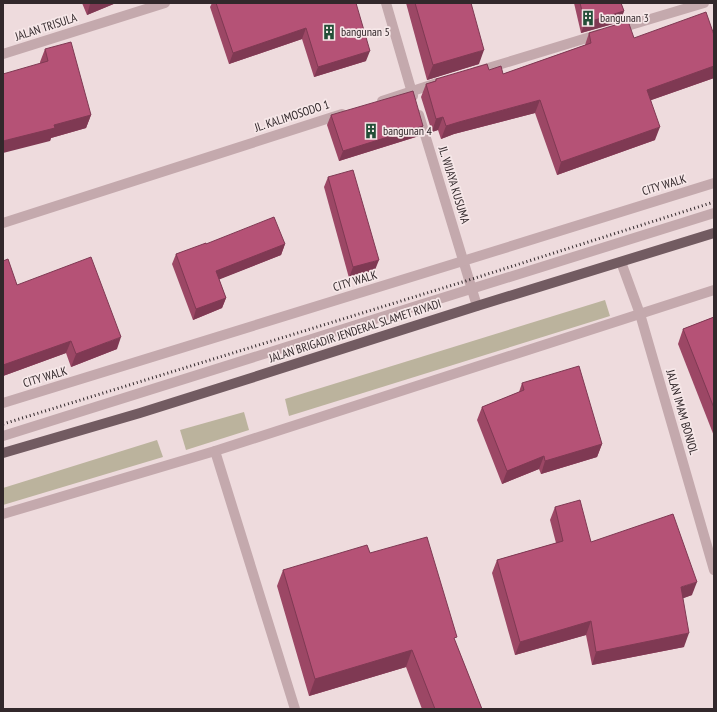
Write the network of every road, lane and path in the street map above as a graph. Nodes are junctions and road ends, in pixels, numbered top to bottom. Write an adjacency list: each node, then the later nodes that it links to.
1 (386, 3): 7 (street, JL. WIJAYA KUSUMA)
2 (704, 3): 5 (street)
3 (160, 4): 4 (street, JALAN TRISULA)
4 (3, 54)
5 (464, 75)
6 (450, 80): 7 (street)
7 (412, 91): 8 (street); 14 (street, JL. WIJAYA KUSUMA)
8 (374, 103)
9 (351, 110): 12 (street, JL. KALIMOSODO 1)
10 (714, 183): 14 (street, CITY WALK)
11 (714, 213): 16 (street)
12 (3, 224)
13 (714, 233): 15 (main road, JALAN BRIGADIR JENDERAL SLAMET RIYADI)
14 (463, 261): 16 (street, JL. WIJAYA KUSUMA); 20 (street, CITY WALK)
15 (621, 262): 18 (main road, JALAN BRIGADIR JENDERAL SLAMET RIYADI); 19 (street, JALAN IMAM BONJOL)
16 (472, 289): 18 (street, JL. WIJAYA KUSUMA); 21 (street)
17 (714, 290): 19 (street)
18 (477, 306): 23 (main road, JALAN BRIGADIR JENDERAL SLAMET RIYADI)
19 (640, 314): 22 (street); 25 (street, JALAN IMAM BONJOL)
20 (3, 403)
21 (3, 436)
22 (215, 451): 24 (street); 26 (street)
23 (3, 453)
24 (3, 514)
25 (714, 570)
26 (295, 709)

